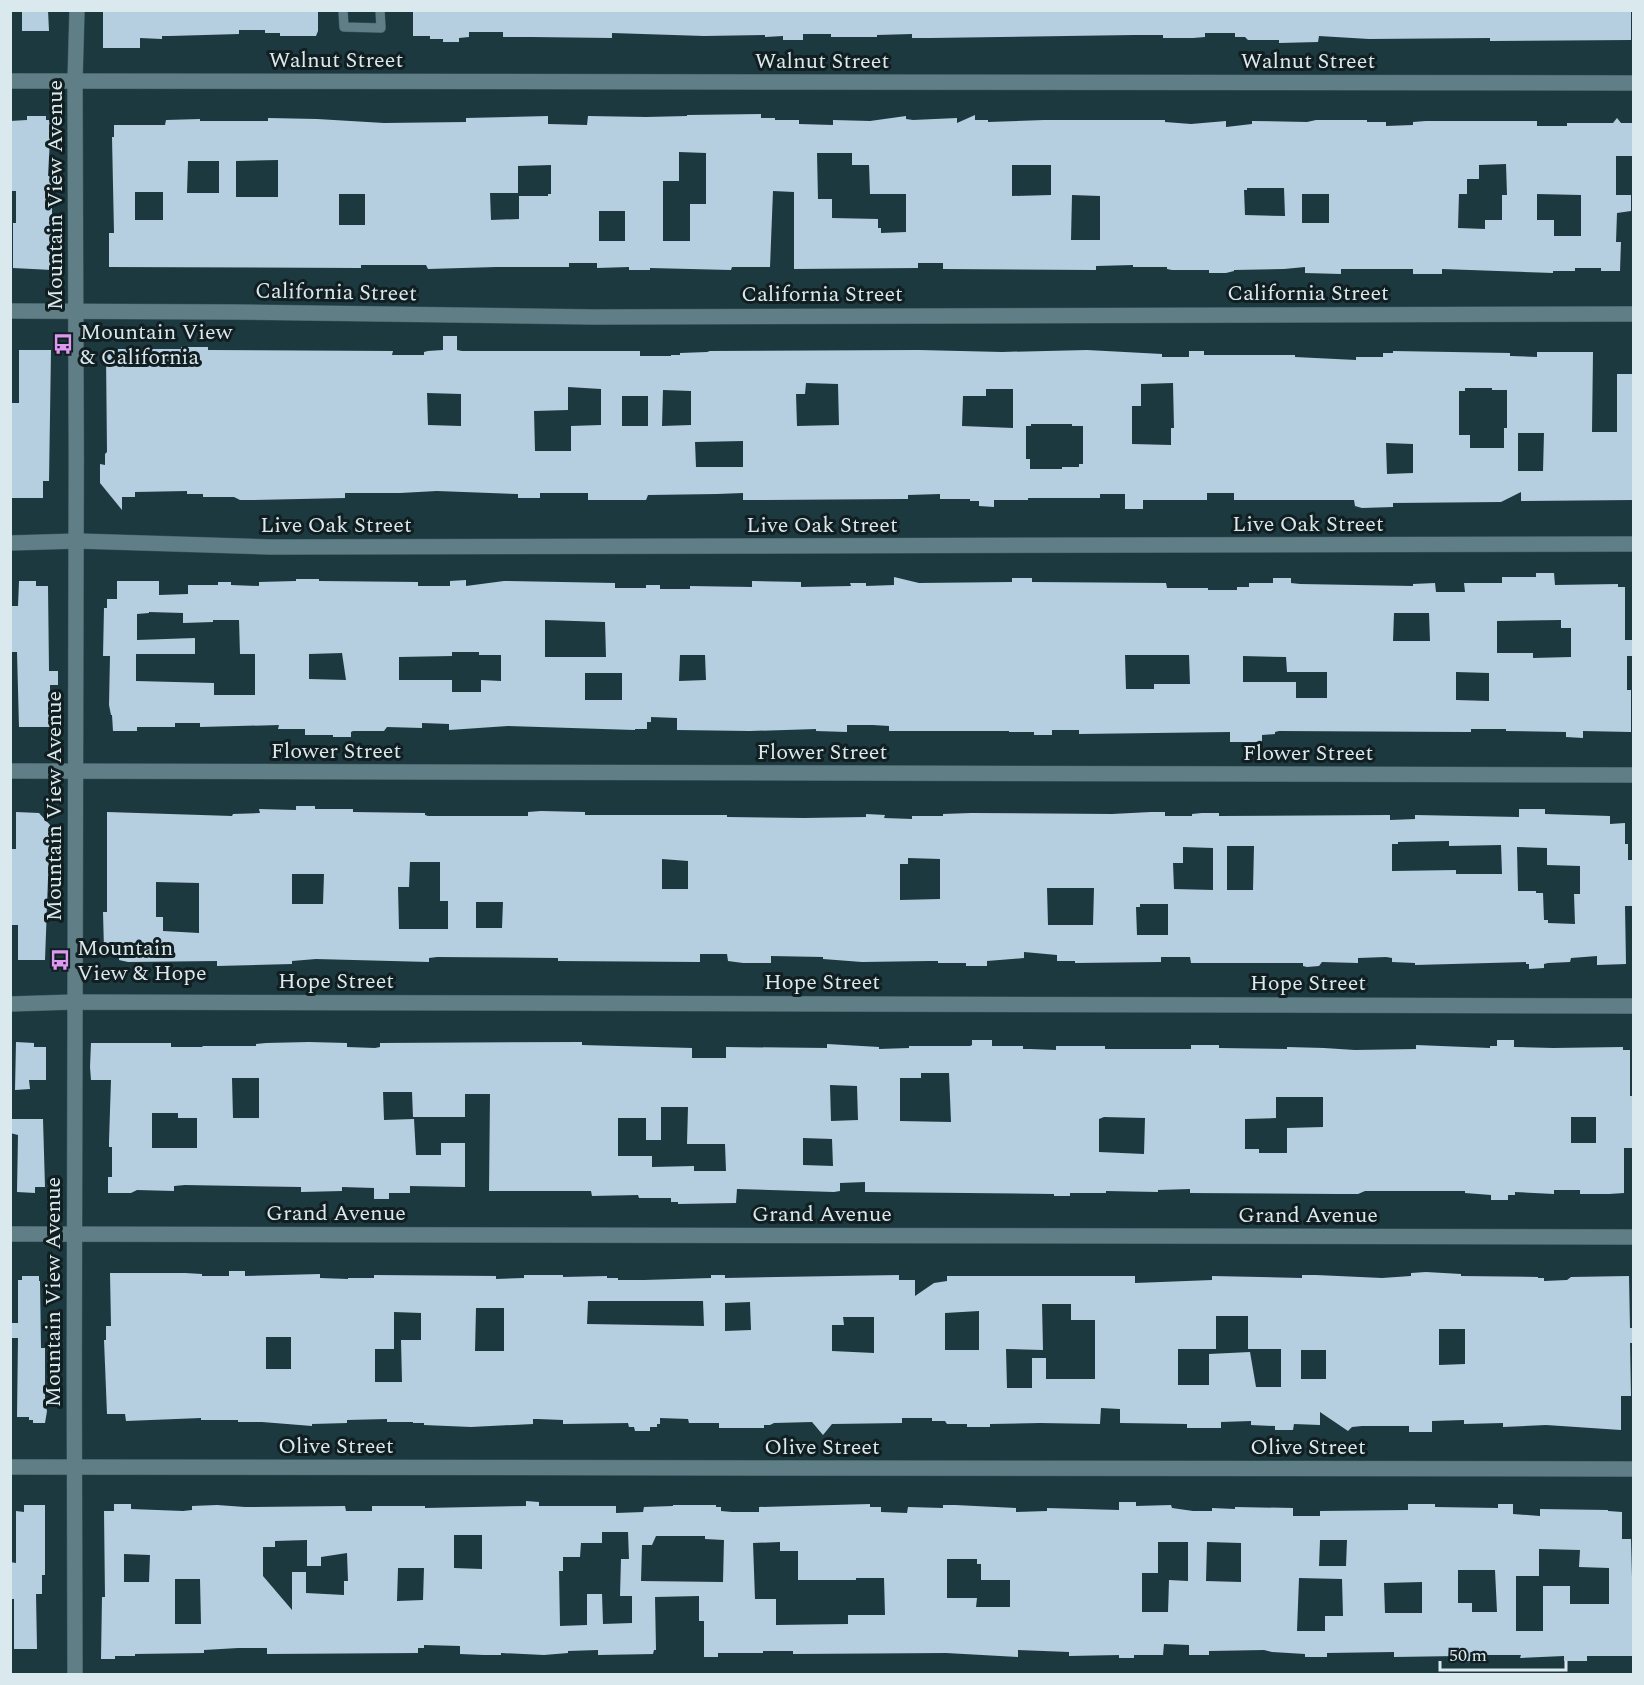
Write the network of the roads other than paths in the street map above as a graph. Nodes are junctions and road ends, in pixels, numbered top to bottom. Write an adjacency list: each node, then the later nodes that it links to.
1 (77, 10): 5 (street, Mountain View Avenue)
2 (343, 10): 3 (lane)
3 (380, 10)
4 (10, 81): 5 (street, Walnut Street)
5 (75, 81): 6 (street, Walnut Street); 8 (street, Mountain View Avenue)
6 (1634, 83)
7 (10, 312): 8 (street, California Street)
8 (77, 312): 9 (street, California Street); 10 (street, Mountain View Avenue)
9 (1634, 314)
10 (78, 541): 11 (street, Live Oak Street); 12 (street, Live Oak Street); 14 (street, Mountain View Avenue)
11 (10, 543)
12 (1634, 544)
13 (10, 771): 14 (street, Flower Street)
14 (76, 771): 15 (street, Flower Street); 16 (street, Mountain View Avenue)
15 (1634, 775)
16 (74, 1002): 17 (street, Hope Street); 18 (street, Hope Street); 19 (street, Mountain View Avenue)
17 (10, 1004)
18 (1634, 1006)
19 (75, 1233): 20 (street, Grand Avenue); 21 (street, Grand Avenue); 23 (street, Mountain View Avenue)
20 (10, 1234)
21 (1634, 1237)
22 (10, 1467): 23 (street, Olive Street)
23 (74, 1468): 24 (street, Olive Street); 25 (street, Mountain View Avenue)
24 (1634, 1469)
25 (75, 1674)

